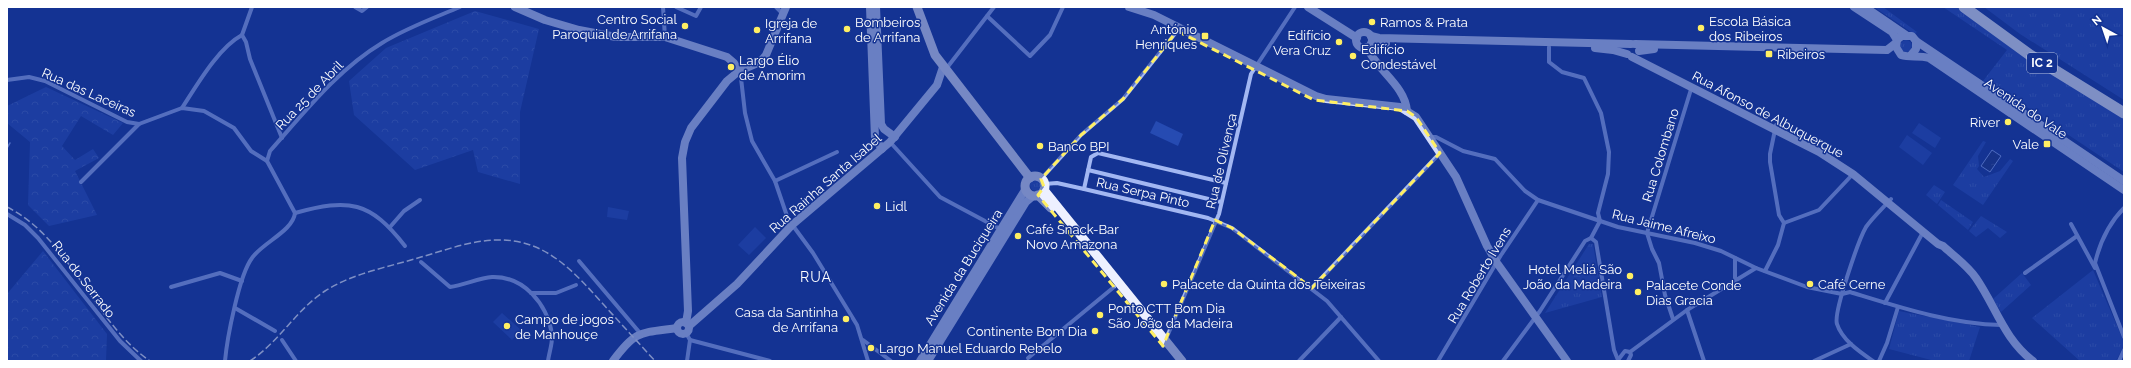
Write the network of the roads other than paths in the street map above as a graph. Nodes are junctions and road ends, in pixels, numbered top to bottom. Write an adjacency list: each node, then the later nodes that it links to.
1 (252, 7): 27 (street)
2 (355, 7): 3 (street)
3 (367, 7)
4 (460, 7): 52 (street, Rua 25 de Abril)
5 (515, 7): 23 (street)
6 (663, 7): 29 (street)
7 (676, 7): 8 (street)
8 (701, 7)
9 (776, 7): 24 (street)
10 (870, 7): 54 (street)
11 (876, 7): 53 (street)
12 (917, 7): 39 (main road)
13 (994, 7): 25 (street)
14 (1063, 7): 25 (street)
15 (1129, 7): 22 (street)
16 (1295, 7): 38 (street, Rua de Olivença)
17 (1308, 7): 30 (street)
18 (1854, 7): 32 (street)
19 (1866, 7): 28 (street, Avenida do Vale)
20 (1964, 7): 48 (highway, IC 2)
21 (1971, 7): 46 (highway, IC 2)
22 (1139, 8): 26 (street); 38 (street)
23 (524, 9): 29 (street)
24 (784, 11): 40 (street)
25 (987, 16): 39 (street)
26 (1177, 31): 38 (street); 65 (street)
27 (242, 35): 45 (street); 52 (street)
28 (1906, 35): 32 (street); 33 (street, Avenida do Vale)
29 (665, 37): 40 (street)
30 (1357, 38): 31 (street); 31 (street)
31 (1370, 42): 34 (street, Rua Afonso de Albuquerque); 35 (street); 47 (street)
32 (1897, 42): 35 (street); 36 (street)
33 (1916, 42): 37 (street); 63 (street, Avenida do Vale)
34 (1549, 47): 35 (street, Rua Afonso de Albuquerque); 76 (street)
35 (1634, 50): 36 (street, Avenida do Vale); 44 (street, Rua Afonso de Albuquerque)
36 (1901, 55): 37 (street, Avenida do Vale)
37 (1911, 56): 67 (street, Avenida do Vale)
38 (1254, 68): 47 (street); 64 (street, Rua de Olivença)
39 (944, 69): 42 (main road); 43 (street, Rua Rainha Santa Isabel)
40 (738, 71): 60 (street); 113 (street)
41 (7, 80): 49 (street, Rua das Laceiras)
42 (953, 80): 43 (street); 62 (main road)
43 (937, 85): 53 (street, Rua Rainha Santa Isabel)
44 (1693, 86): 50 (street, Rua Afonso de Albuquerque); 83 (street, Rua Colombano)
45 (182, 108): 49 (street); 57 (street)
46 (2124, 108)
47 (1404, 109): 51 (street)
48 (2124, 113)
49 (139, 124): 61 (street)
50 (1775, 127): 59 (street, Rua Afonso de Albuquerque); 70 (street, Rua Afonso de Albuquerque); 77 (street)
51 (1430, 137): 56 (street); 69 (street, Rua Jaime Afreixo)
52 (282, 138): 57 (street, Rua 25 de Abril)
53 (893, 139): 54 (street, Rua Rainha Santa Isabel); 81 (street)
54 (882, 149): 79 (street, Rua Rainha Santa Isabel)
55 (837, 152): 60 (street)
56 (1440, 153): 91 (street); 101 (street)
57 (267, 160): 73 (street)
58 (1088, 170): 64 (street); 66 (street); 71 (street)
59 (1853, 174): 70 (street, Rua Afonso de Albuquerque); 77 (street)
60 (776, 181): 79 (street)
61 (82, 182)
62 (1027, 182): 65 (main road); 65 (main road); 81 (street, Avenida da Buciqueira)
63 (2124, 182)
64 (1226, 183): 71 (street, Rua de Olivença)
65 (1040, 189): 66 (street, Rua Serpa Pinto); 100 (main road); 118 (main road); 135 (street, Avenida da Buciqueira)
66 (1084, 189): 75 (street, Rua Serpa Pinto)
67 (2124, 190)
68 (420, 200): 80 (street)
69 (1538, 200): 76 (street, Rua Jaime Afreixo); 91 (street, Rua Roberto Ivens)
70 (1889, 201): 82 (street, Rua Afonso de Albuquerque); 87 (street, Rua Afonso de Albuquerque); 103 (street)
71 (1221, 202): 75 (street, Rua de Olivença)
72 (2124, 208): 94 (street)
73 (296, 213): 80 (street); 97 (street)
74 (7, 214): 125 (street, Rua do Serrado)
75 (1216, 221): 101 (street, Rua Serpa Pinto); 118 (street, Rua de Olivença)
76 (1600, 221): 83 (street, Rua Jaime Afreixo); 85 (street)
77 (1784, 223): 93 (street)
78 (2071, 224): 84 (street)
79 (792, 225): 113 (street, Rua Rainha Santa Isabel); 116 (street)
80 (390, 227): 86 (street)
81 (1000, 229): 134 (street, Avenida da Buciqueira)
82 (1923, 232): 87 (street, Rua Afonso de Albuquerque); 104 (street)
83 (1647, 233): 88 (street, Rua Jaime Afreixo); 110 (street)
84 (2077, 236): 94 (street); 95 (street)
85 (1591, 238): 109 (street); 123 (street)
86 (405, 246)
87 (1943, 246): 111 (street, Rua Afonso de Albuquerque)
88 (1735, 258): 92 (street, Rua Jaime Afreixo); 96 (street)
89 (421, 262): 102 (street)
90 (579, 262): 114 (street)
91 (1497, 263): 109 (street); 140 (street, Rua Roberto Ivens)
92 (1756, 268): 93 (street, Rua Jaime Afreixo); 96 (street)
93 (1765, 271): 103 (street, Rua Jaime Afreixo)
94 (2098, 271): 115 (street)
95 (2025, 274)
96 (1735, 280): 107 (street)
97 (242, 281): 99 (street); 106 (street)
98 (576, 285): 102 (street)
99 (171, 287)
100 (1114, 287): 118 (main road); 122 (street)
101 (1312, 288): 108 (street, Rua Serpa Pinto)
102 (532, 293): 128 (street)
103 (1842, 294): 104 (street, Rua Jaime Afreixo); 119 (street)
104 (1885, 303): 105 (street, Rua Jaime Afreixo)
105 (1898, 307): 111 (street, Rua Jaime Afreixo); 148 (street)
106 (236, 308): 112 (street); 126 (street)
107 (1686, 310): 110 (street); 145 (street)
108 (1341, 317): 138 (street); 139 (street, Rua Serpa Pinto)
109 (1536, 318): 141 (street); 142 (street); 143 (street)
110 (1673, 319): 121 (street)
111 (2001, 325): 124 (street, Rua Afonso de Albuquerque)
112 (275, 330)
113 (688, 330): 114 (street, Rua Rainha Santa Isabel); 130 (street); 131 (street)
114 (640, 333): 129 (street)
115 (2124, 338)
116 (862, 339): 132 (street); 133 (street)
117 (282, 340): 127 (street)
118 (1164, 343): 136 (main road); 137 (main road)
119 (1851, 344): 146 (street); 147 (street)
120 (2124, 350): 149 (street)
121 (1630, 352): 123 (street); 144 (street)
122 (1028, 358)
123 (1618, 360)
124 (2030, 360)
125 (141, 361)
126 (225, 361)
127 (296, 361)
128 (548, 361)
129 (614, 361)
130 (687, 361)
131 (770, 361)
132 (868, 361)
133 (891, 361)
134 (920, 361)
135 (928, 361)
136 (1176, 361)
137 (1182, 361)
138 (1299, 361)
139 (1379, 361)
140 (1438, 361)
141 (1504, 361)
142 (1561, 361)
143 (1567, 361)
144 (1628, 361)
145 (1704, 361)
146 (1814, 361)
147 (1873, 361)
148 (1879, 361)
149 (2119, 361)

